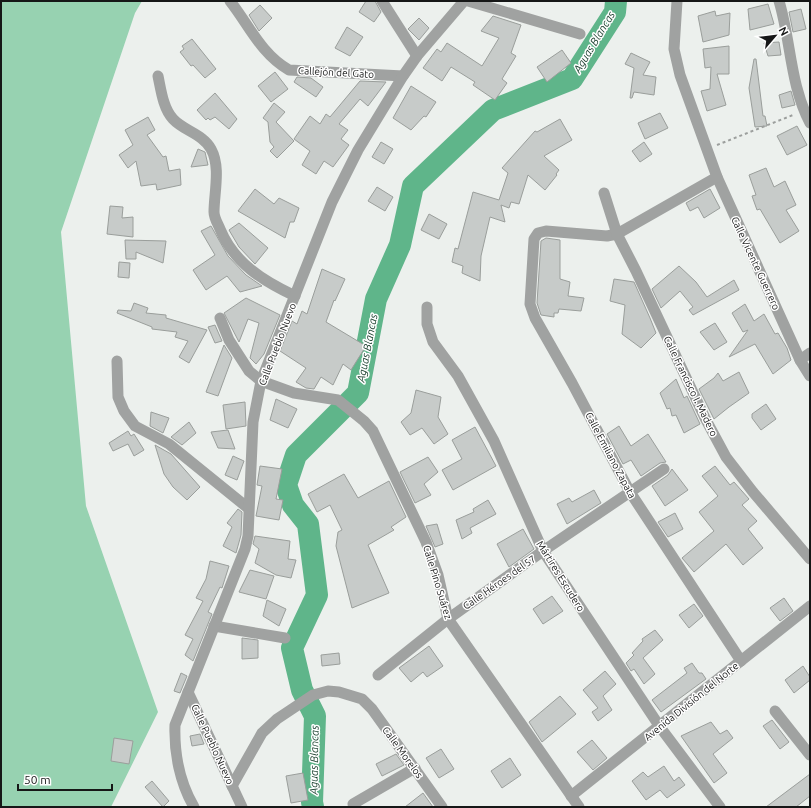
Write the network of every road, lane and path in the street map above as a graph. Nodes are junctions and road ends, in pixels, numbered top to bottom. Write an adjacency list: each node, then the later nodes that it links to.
1 (230, 1): 10 (street, Callejón del Gato)
2 (382, 1): 8 (street)
3 (464, 1): 8 (street, Calle Pueblo Nuevo)
4 (468, 1): 7 (street)
5 (677, 1): 13 (street, Calle Vicente Guerrero)
6 (779, 1): 11 (street)
7 (580, 34)
8 (417, 56): 10 (street, Calle Pueblo Nuevo)
9 (158, 76): 17 (street)
10 (404, 76): 17 (street, Calle Pueblo Nuevo)
11 (804, 111): 12 (street); 13 (path)
12 (810, 123)
13 (706, 149): 14 (street, Calle Vicente Guerrero)
14 (717, 177): 16 (street); 21 (street, Calle Vicente Guerrero)
15 (604, 193): 16 (street, Calle Francisco I. Madero)
16 (616, 234): 26 (street, Calle Emiliano Zapata); 29 (street, Calle Francisco I. Madero)
17 (295, 296): 24 (street, Calle Pueblo Nuevo)
18 (427, 306): 28 (street, Mártires Escudero)
19 (220, 318): 24 (street)
20 (810, 353): 21 (street)
21 (800, 360): 23 (street, Calle Vicente Guerrero)
22 (116, 361): 27 (street)
23 (810, 376)
24 (261, 381): 27 (street, Calle Pueblo Nuevo); 31 (street, Calle Pino Suárez)
25 (664, 469): 26 (street, Calle Héroes del 57)
26 (630, 492): 28 (street, Calle Héroes del 57); 34 (street, Calle Emiliano Zapata)
27 (248, 508): 32 (street, Calle Pueblo Nuevo)
28 (543, 551): 31 (street, Calle Héroes del 57); 38 (street, Mártires Escudero)
29 (810, 560)
30 (810, 606): 34 (street, Avenida División del Norte)
31 (448, 619): 35 (street, Calle Héroes del 57); 42 (street, Calle Pino Suárez)
32 (214, 626): 33 (street); 36 (street, Calle Pueblo Nuevo)
33 (284, 638)
34 (740, 661): 38 (street, Avenida División del Norte)
35 (378, 675)
36 (188, 692): 41 (street, Calle Pueblo Nuevo); 44 (street)
37 (775, 711): 39 (street)
38 (660, 727): 42 (street, Avenida División del Norte); 48 (street, Mártires Escudero)
39 (810, 755)
40 (415, 768): 41 (street, Calle Morelos); 43 (street); 46 (street, Calle Morelos)
41 (232, 786): 45 (street, Calle Pueblo Nuevo)
42 (571, 796): 47 (street, Calle Pino Suárez)
43 (353, 804)
44 (194, 807)
45 (242, 807)
46 (442, 807)
47 (579, 807)
48 (720, 807)

